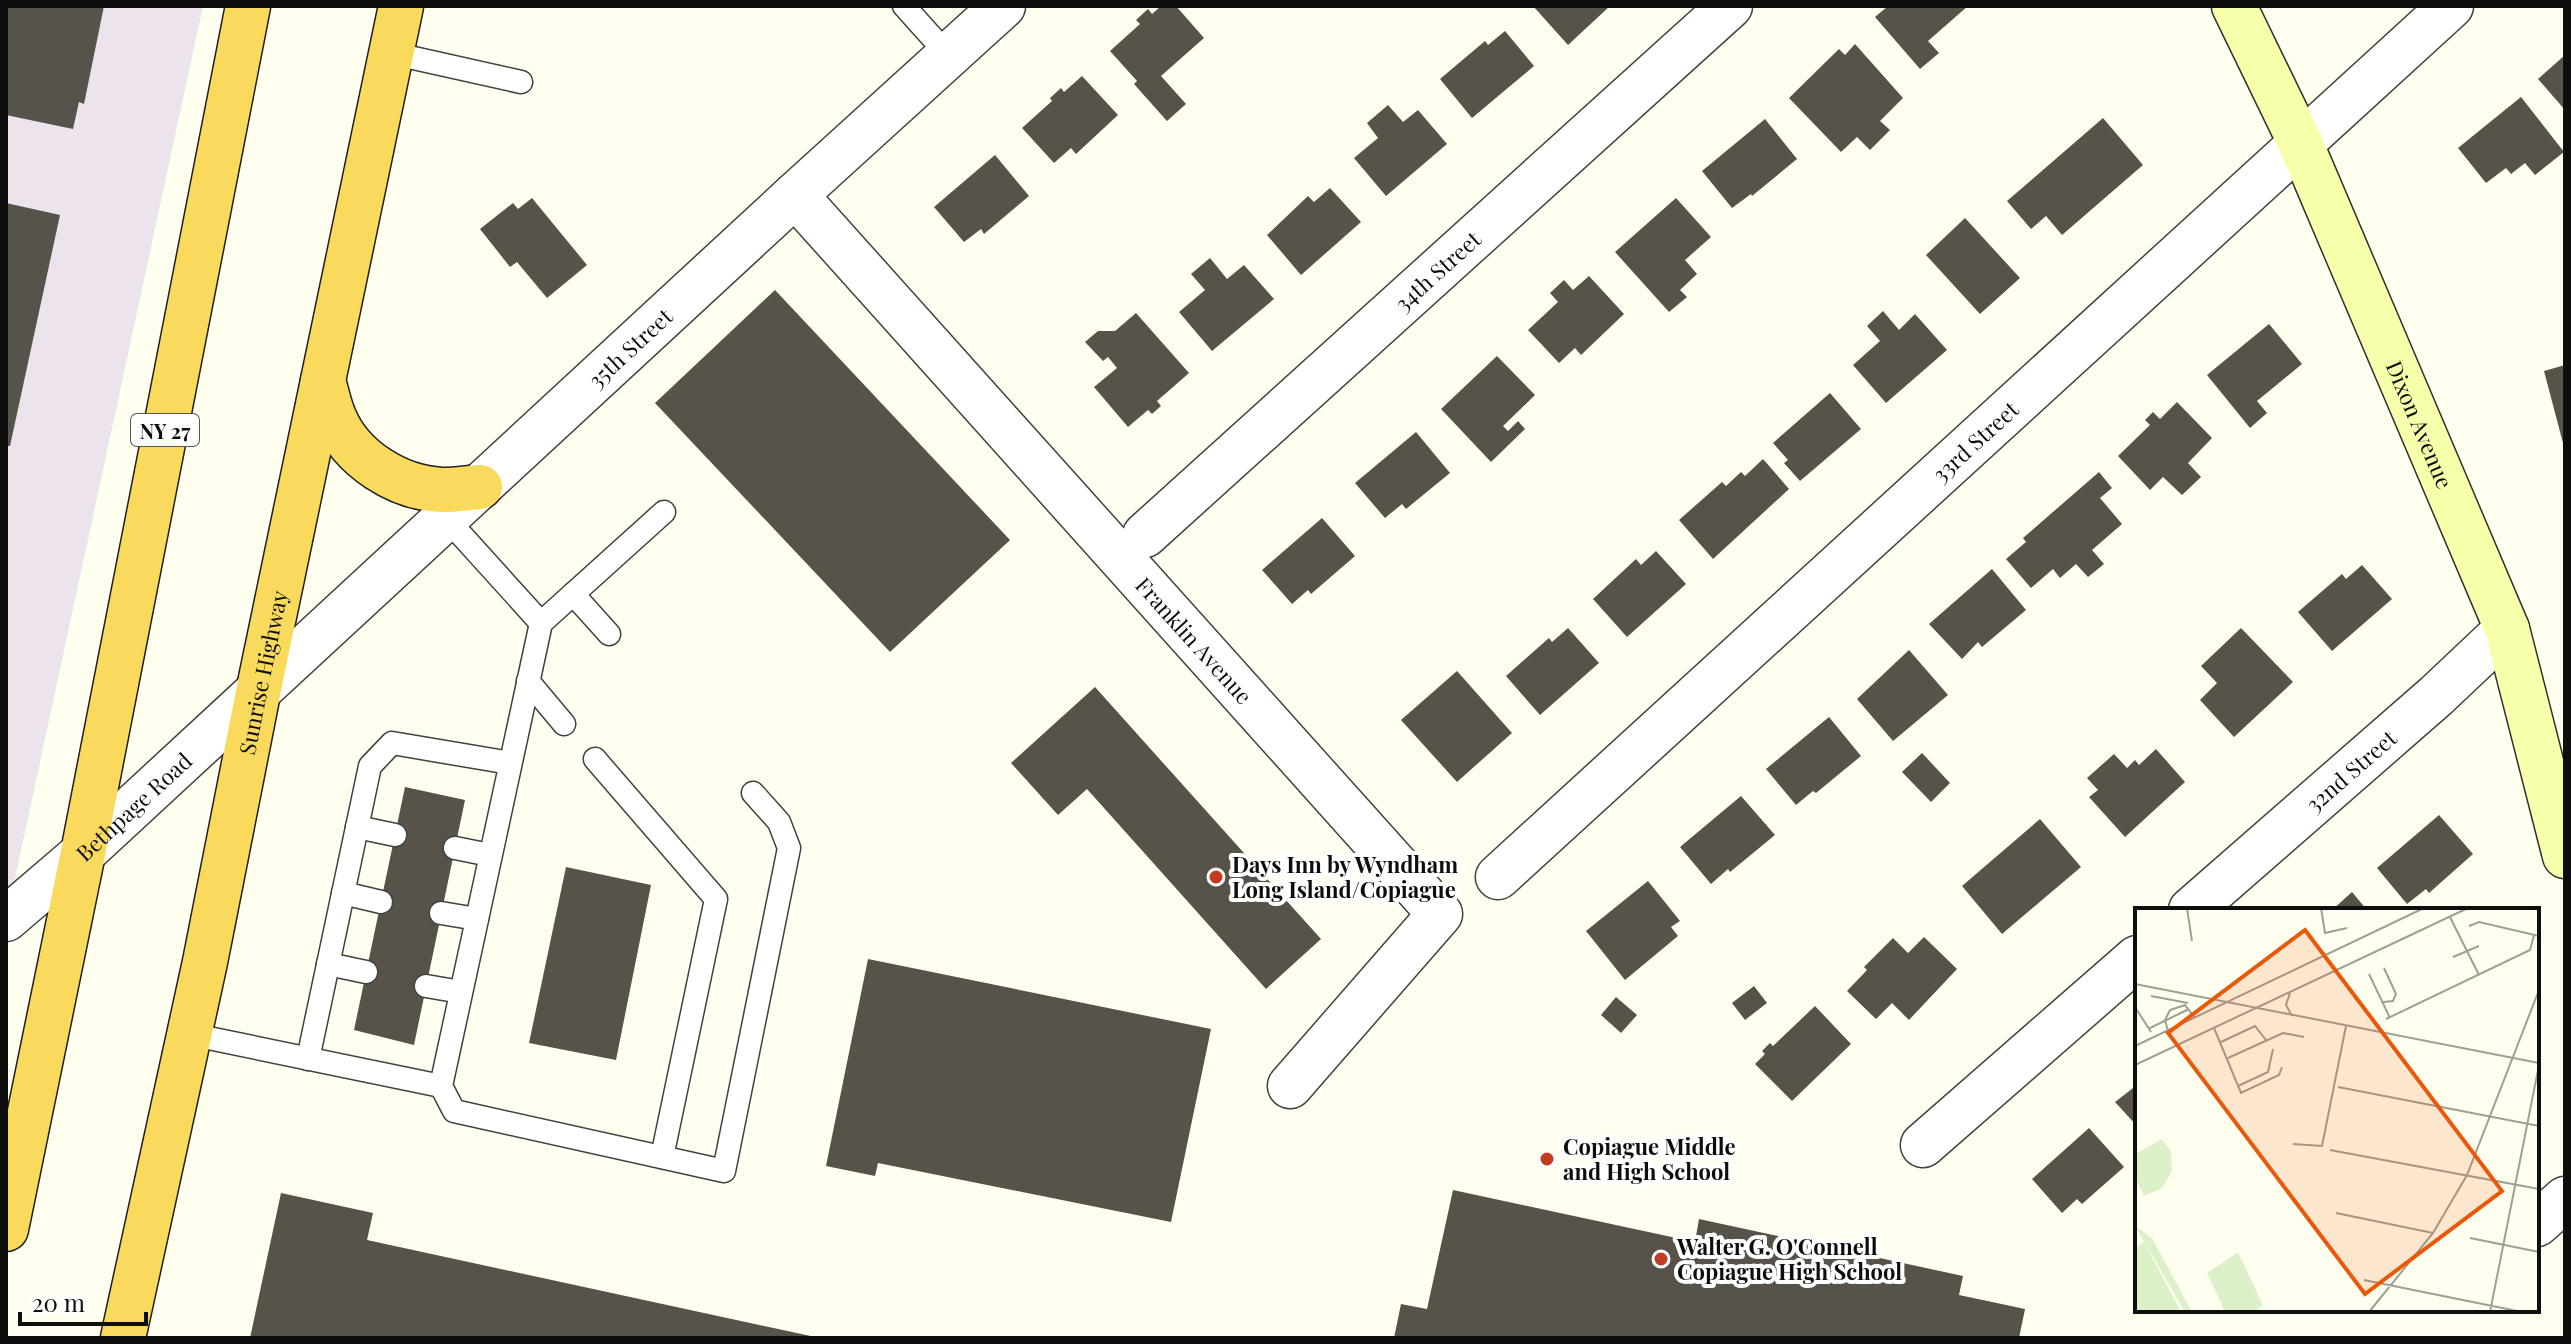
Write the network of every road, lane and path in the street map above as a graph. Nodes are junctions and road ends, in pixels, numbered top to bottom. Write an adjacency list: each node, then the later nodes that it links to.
1 (248, 6): 31 (highway, NY 27)
2 (401, 6): 8 (highway, Sunrise Highway)
3 (904, 6): 9 (lane)
4 (1003, 6): 9 (street, 35th Street)
5 (1730, 6): 17 (street, 34th Street)
6 (2234, 6): 11 (main road, Dixon Avenue)
7 (2451, 6): 11 (street, 33rd Street)
8 (391, 53): 10 (lane); 13 (highway, Sunrise Highway)
9 (948, 55): 12 (street, 35th Street)
10 (521, 82)
11 (2300, 142): 20 (main road, Dixon Avenue); 34 (street, 33rd Street)
12 (795, 195): 14 (street, 35th Street); 49 (street, Franklin Avenue)
13 (323, 381): 14 (highway); 23 (highway, Sunrise Highway)
14 (480, 487): 16 (street, 35th Street)
15 (664, 512): 18 (lane)
16 (446, 518): 19 (lane); 23 (street, 35th Street)
17 (1145, 535)
18 (573, 594): 19 (lane); 21 (lane)
19 (541, 623): 22 (lane)
20 (2507, 629): 33 (main road, Dixon Avenue); 37 (street, 32nd Street)
21 (609, 634)
22 (528, 681): 24 (lane); 26 (lane)
23 (258, 693): 31 (street, Bethpage Road); 46 (highway, Sunrise Highway)
24 (564, 724)
25 (595, 759): 52 (lane)
26 (510, 763): 28 (lane); 32 (lane)
27 (753, 793): 52 (lane)
28 (357, 827): 29 (lane); 35 (lane)
29 (395, 835)
30 (455, 848): 32 (lane)
31 (83, 853): 39 (street, Bethpage Road); 50 (highway, NY 27)
32 (490, 855): 40 (lane)
33 (2565, 856)
34 (1498, 877)
35 (343, 893): 36 (lane); 42 (lane)
36 (381, 902)
37 (2193, 908)
38 (441, 913): 40 (lane)
39 (6, 919)
40 (477, 919): 45 (lane)
41 (2135, 960): 51 (street)
42 (328, 964): 43 (lane); 47 (lane)
43 (366, 972)
44 (426, 986): 45 (lane)
45 (461, 992): 48 (lane)
46 (189, 1034): 47 (lane); 56 (highway, Sunrise Highway)
47 (308, 1059): 48 (lane)
48 (441, 1086): 52 (lane)
49 (1290, 1086)
50 (18, 1107): 55 (highway, NY 27)
51 (1923, 1145)
52 (662, 1157)
53 (2565, 1199): 54 (street)
54 (2539, 1222)
55 (6, 1229)
56 (123, 1338)

